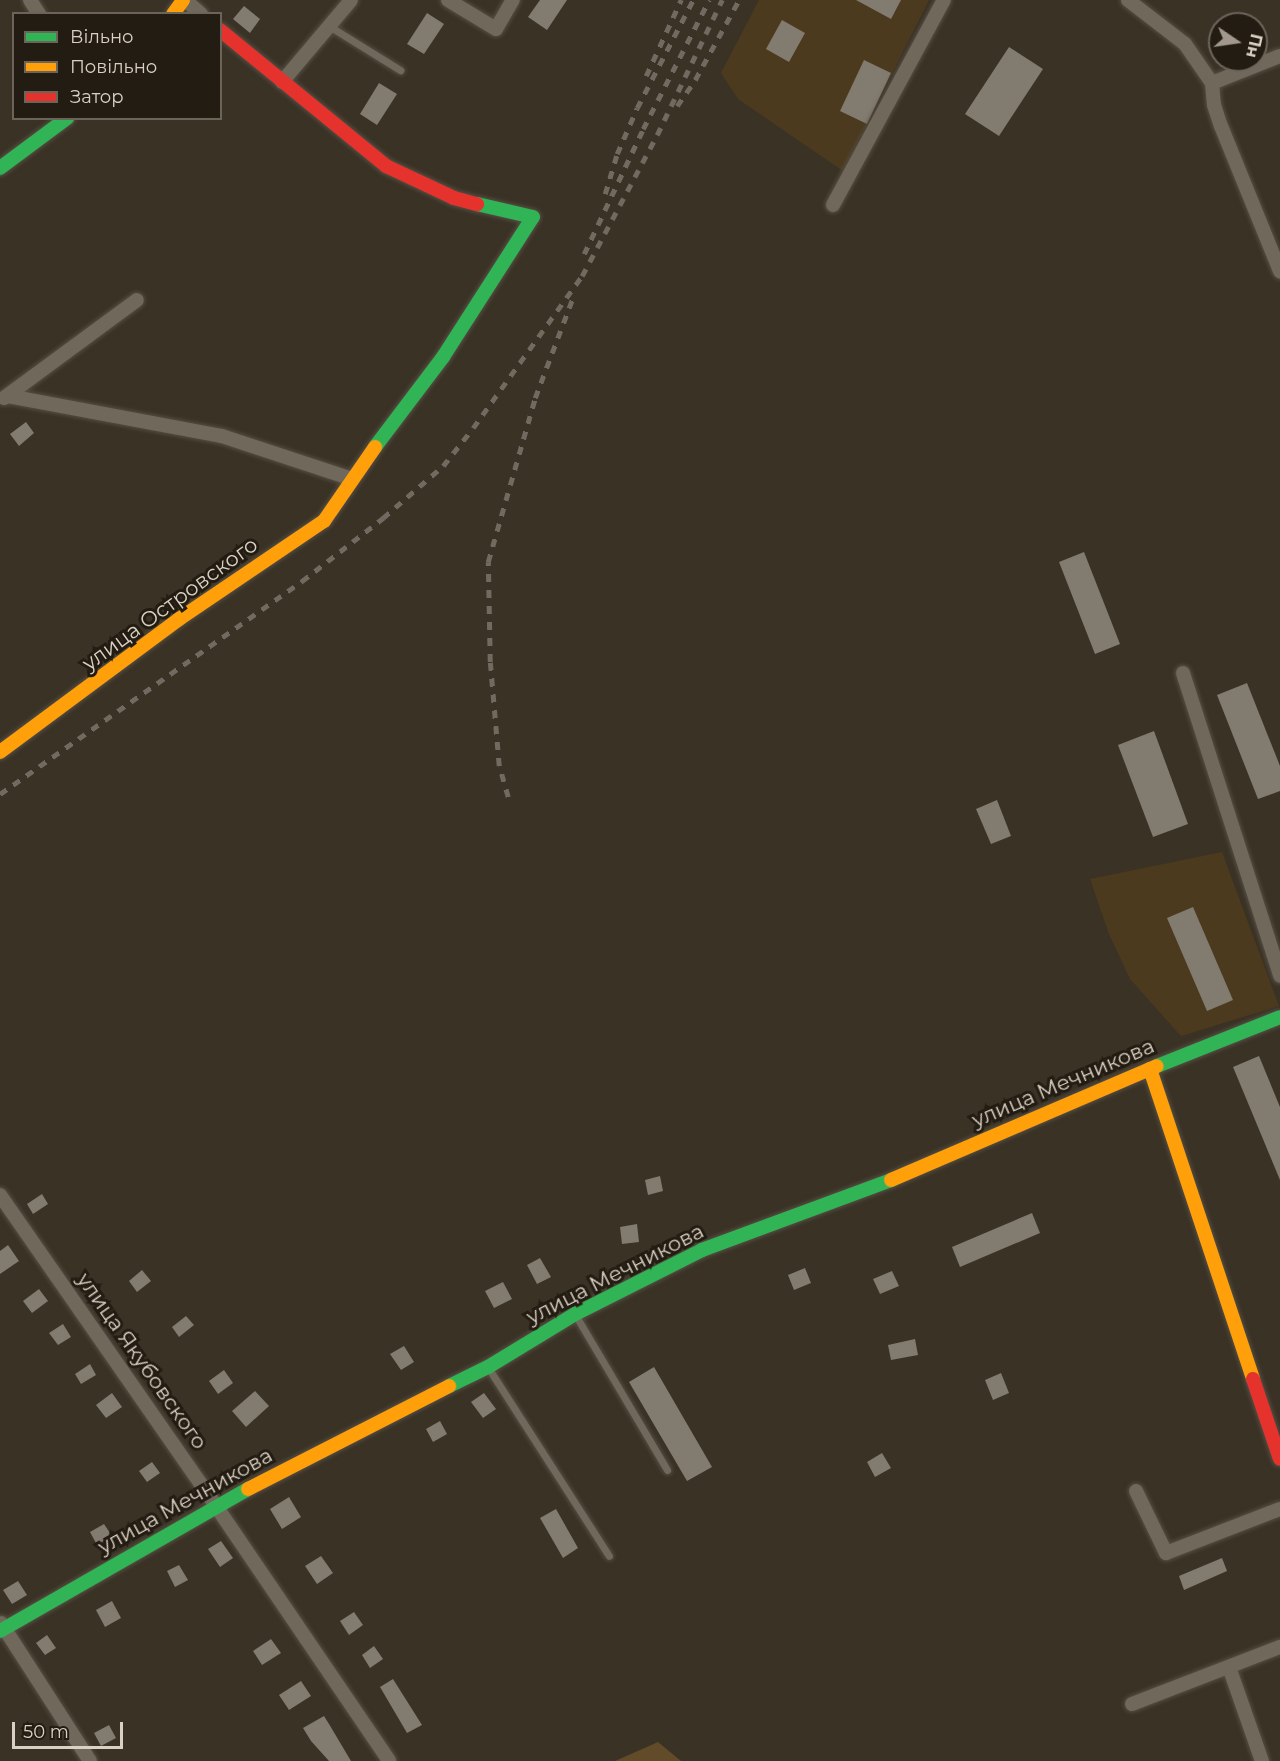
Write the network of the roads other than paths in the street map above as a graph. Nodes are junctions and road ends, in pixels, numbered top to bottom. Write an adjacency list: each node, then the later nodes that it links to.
1 (184, 0): 7 (street); 8 (street)
2 (351, 0): 9 (street)
3 (448, 0): 4 (street)
4 (513, 0)
5 (944, 0): 17 (street)
6 (1128, 0): 14 (street)
7 (175, 12)
8 (199, 12)
9 (329, 26): 12 (lane); 13 (street)
10 (222, 32): 13 (street)
11 (1280, 56): 14 (street)
12 (400, 70)
13 (282, 82): 21 (street, улица Островского)
14 (1212, 83): 18 (street)
15 (65, 120): 16 (street)
16 (0, 168)
17 (833, 205)
18 (1280, 271)
19 (137, 300): 20 (street)
20 (4, 398): 21 (street)
21 (352, 479): 23 (street, улица Островского)
22 (1183, 673): 24 (street)
23 (0, 752)
24 (1280, 976)
25 (1280, 1017): 26 (street, улица Мечникова)
26 (1150, 1069): 28 (street, улица Мечникова); 30 (street)
27 (0, 1195): 33 (street, улица Якубовского)
28 (575, 1314): 29 (street, улица Мечникова); 31 (lane)
29 (488, 1367): 33 (street, улица Мечникова); 35 (lane)
30 (1280, 1459)
31 (667, 1470)
32 (1136, 1491): 34 (street)
33 (216, 1506): 36 (street, улица Мечникова); 41 (street, улица Якубовского)
34 (1280, 1509)
35 (609, 1556)
36 (2, 1627): 40 (street)
37 (1280, 1647): 38 (street)
38 (1229, 1667): 39 (street); 42 (street)
39 (1132, 1704)
40 (90, 1761)
41 (389, 1761)
42 (1262, 1761)

